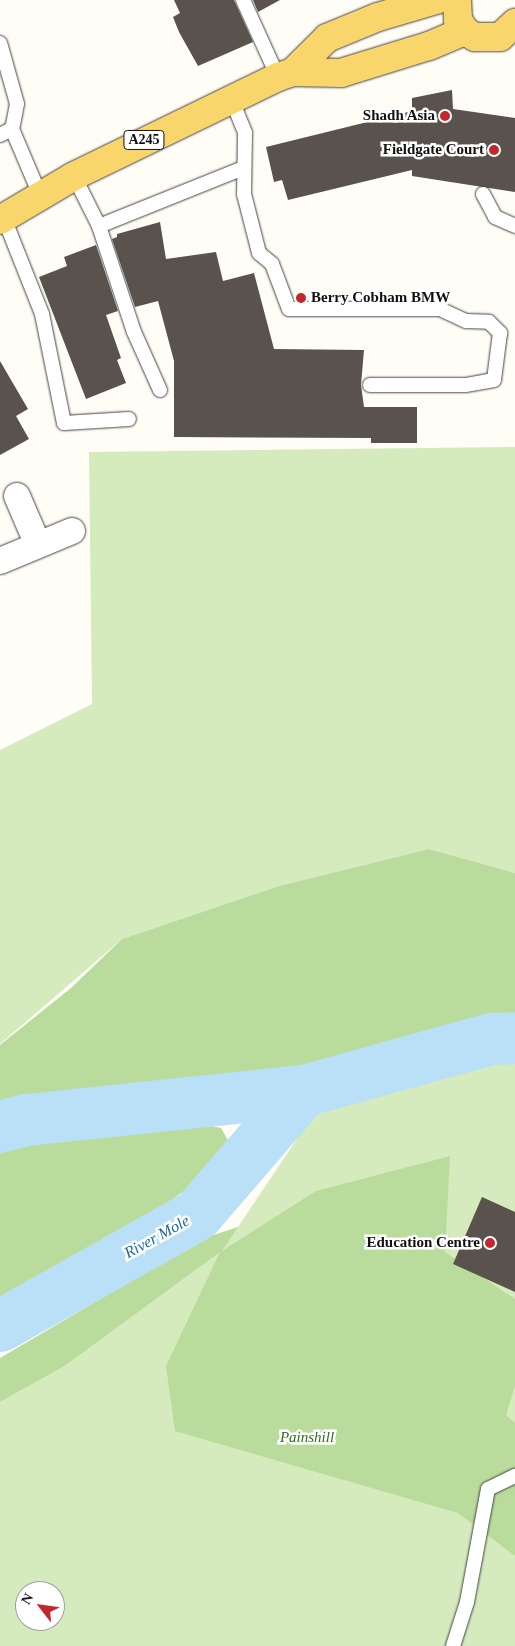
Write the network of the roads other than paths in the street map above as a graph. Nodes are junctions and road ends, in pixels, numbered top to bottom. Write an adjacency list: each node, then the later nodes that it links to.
1 (243, 0): 8 (lane)
2 (436, 0): 8 (main road, A245)
3 (457, 0): 5 (main road)
4 (515, 24): 5 (main road)
5 (476, 35): 7 (main road); 8 (main road, A245)
6 (0, 43): 10 (lane)
7 (515, 54)
8 (285, 74): 9 (main road, A245)
9 (231, 98): 11 (lane); 12 (main road, A245)
10 (6, 132): 14 (lane)
11 (243, 168): 16 (lane); 18 (lane)
12 (74, 176): 14 (main road, A245); 16 (lane)
13 (483, 194): 17 (lane)
14 (40, 196): 15 (main road, A245)
15 (2, 219): 20 (lane)
16 (99, 226): 19 (lane)
17 (515, 226)
18 (370, 385)
19 (160, 390)
20 (129, 419)
21 (17, 496): 23 (street)
22 (72, 530): 23 (street)
23 (38, 545): 24 (street)
24 (0, 561)
25 (515, 1476): 26 (lane)
26 (453, 1646)

